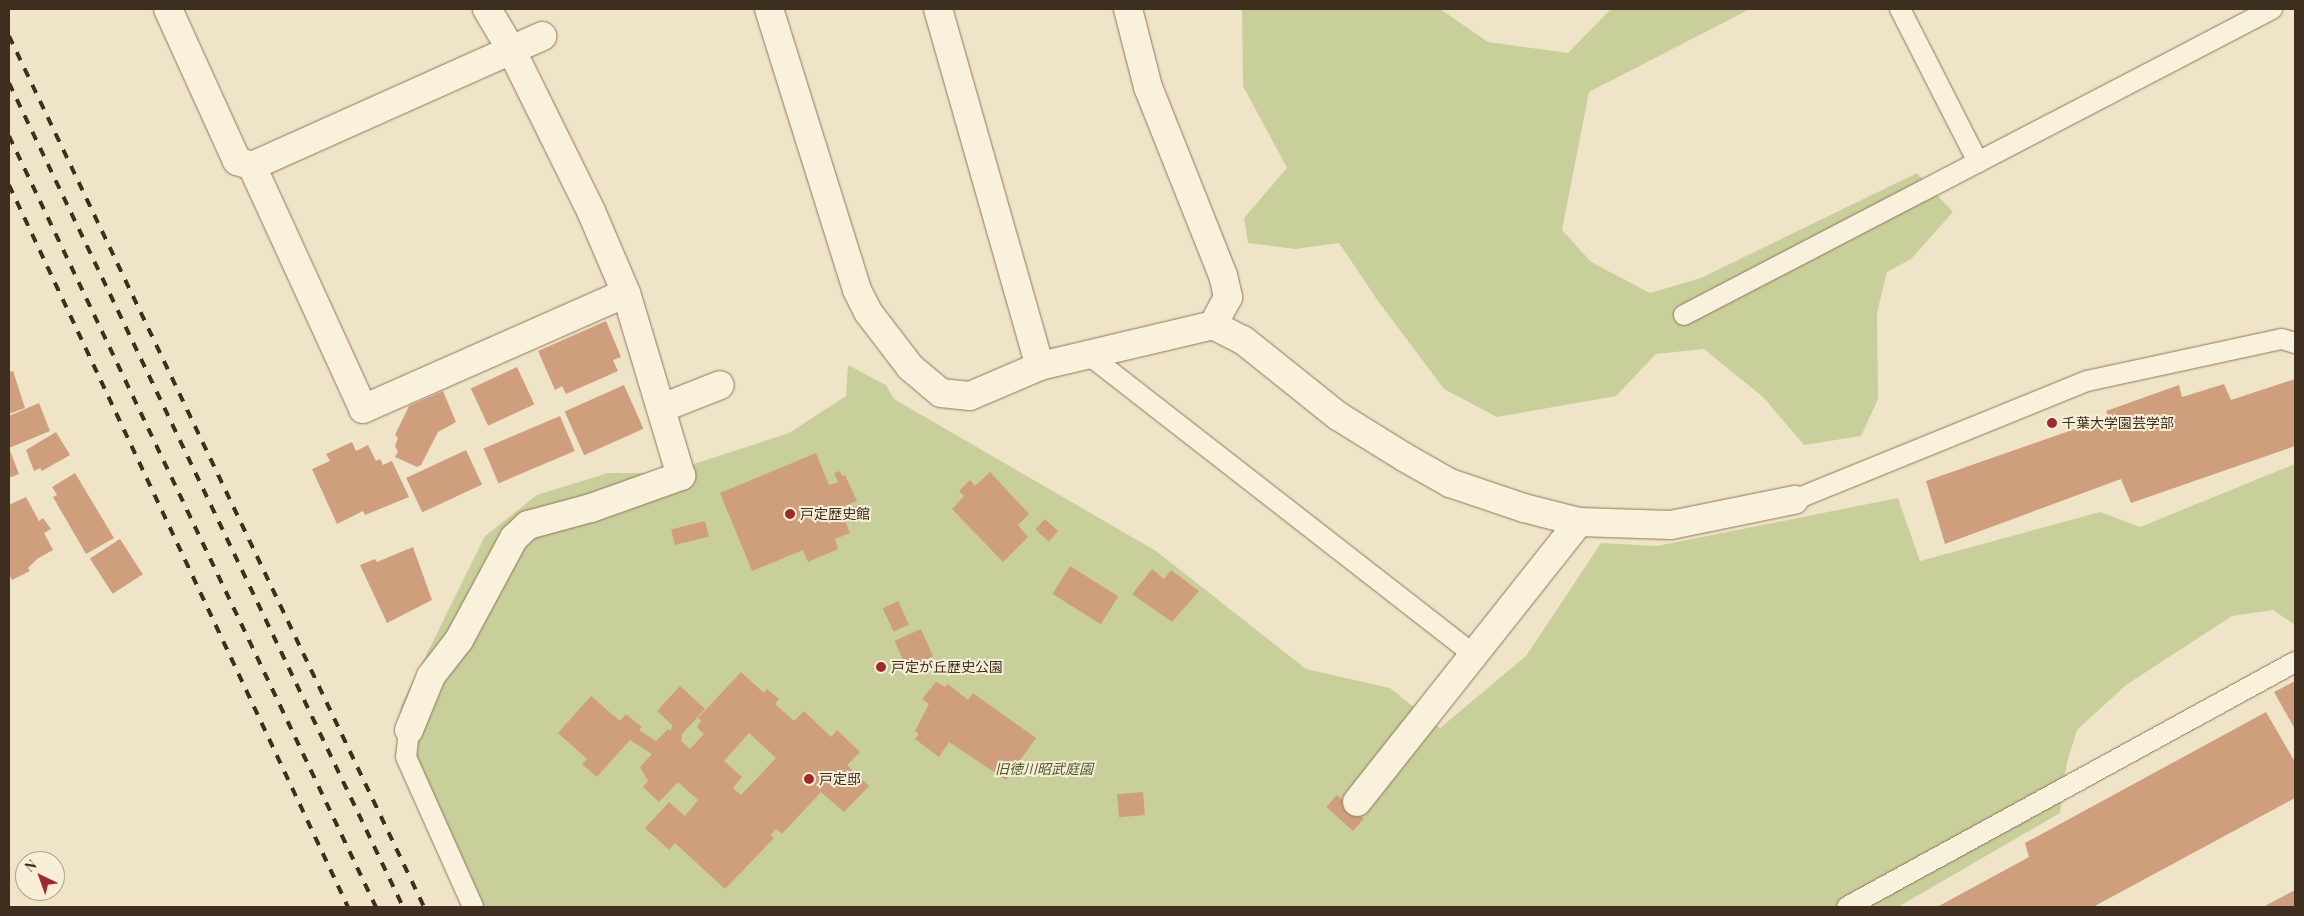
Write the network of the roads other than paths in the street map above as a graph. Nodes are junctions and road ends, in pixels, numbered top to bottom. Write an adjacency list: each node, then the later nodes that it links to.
1 (168, 9): 11 (street)
2 (487, 9): 9 (street)
3 (769, 9): 17 (street)
4 (938, 9): 17 (street)
5 (1128, 9): 14 (street)
6 (1900, 9): 10 (lane)
7 (2272, 9): 10 (lane)
8 (542, 36): 9 (street)
9 (512, 51): 11 (street); 12 (street)
10 (1978, 162): 13 (lane)
11 (252, 166): 12 (street)
12 (626, 293): 19 (street)
13 (1684, 316)
14 (1213, 325): 16 (street); 21 (street)
15 (2295, 343): 20 (lane)
16 (1089, 355): 17 (street); 22 (lane)
17 (1040, 366)
18 (720, 385): 19 (street)
19 (662, 408): 24 (street)
20 (1794, 500): 21 (street)
21 (1579, 522): 22 (street)
22 (1473, 654): 25 (street)
23 (2295, 662): 27 (lane)
24 (409, 730): 26 (lane)
25 (1357, 802)
26 (473, 907)
27 (1847, 907)

